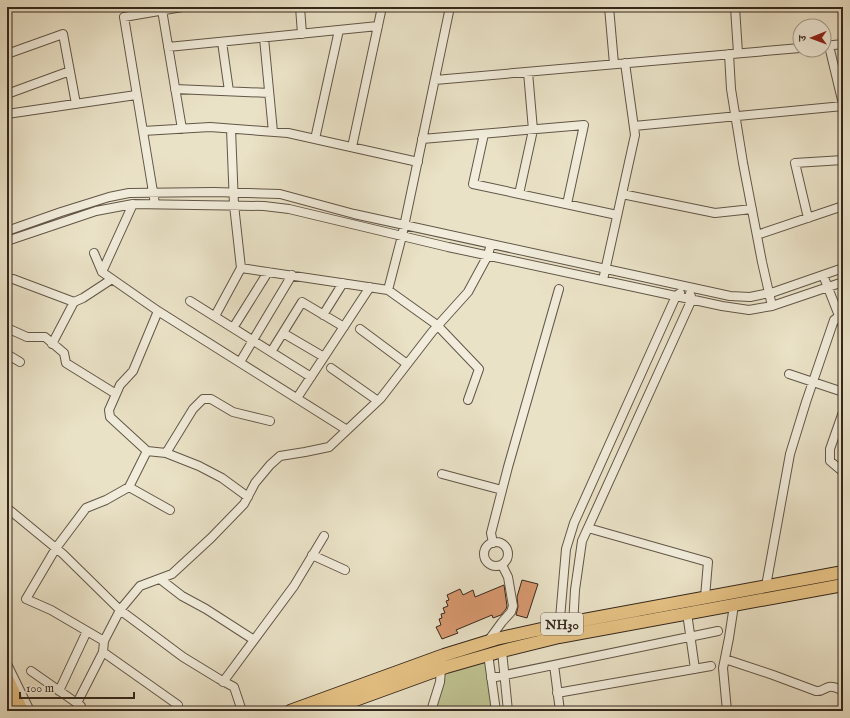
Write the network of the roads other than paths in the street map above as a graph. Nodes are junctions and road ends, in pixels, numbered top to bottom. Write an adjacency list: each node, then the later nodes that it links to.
1 (182, 7): 7 (street)
2 (300, 7): 10 (street)
3 (382, 7): 8 (street)
4 (450, 7): 25 (street)
5 (609, 7): 22 (street)
6 (735, 7): 17 (street)
7 (162, 10): 15 (street); 30 (street)
8 (378, 26): 9 (street); 44 (street)
9 (339, 30): 10 (street); 42 (street)
10 (302, 34): 11 (street)
11 (264, 38): 12 (street); 28 (street)
12 (222, 42): 15 (street); 27 (street)
13 (843, 44): 14 (street)
14 (832, 45)
15 (168, 47): 26 (street)
16 (792, 49): 17 (street)
17 (738, 53): 19 (street)
18 (7, 54): 23 (street)
19 (728, 54): 21 (street); 34 (street)
20 (830, 58): 32 (street)
21 (625, 63): 22 (street); 35 (street)
22 (614, 64): 24 (street)
23 (70, 71): 29 (street); 31 (street)
24 (528, 72): 25 (street); 38 (street)
25 (435, 80): 43 (street)
26 (175, 89): 27 (street); 36 (street)
27 (229, 91): 28 (street)
28 (269, 93): 40 (street)
29 (7, 94)
30 (136, 95): 31 (street); 39 (street)
31 (76, 104): 33 (street)
32 (843, 105): 34 (street)
33 (7, 114)
34 (735, 116): 35 (street); 56 (street)
35 (634, 126): 50 (street)
36 (182, 129): 37 (street); 39 (street)
37 (231, 129): 40 (street); 48 (street)
38 (533, 130): 41 (street); 49 (street); 53 (street)
39 (142, 131): 47 (street)
40 (273, 132): 42 (street)
41 (484, 134): 43 (street); 49 (street)
42 (315, 139): 44 (street)
43 (422, 139): 46 (street)
44 (352, 147): 46 (street)
45 (843, 160): 58 (street)
46 (418, 162): 59 (street)
47 (153, 192): 48 (street); 52 (street); 60 (street)
48 (233, 193): 54 (street); 59 (street)
49 (520, 194): 53 (street)
50 (622, 194): 56 (street); 57 (street)
51 (133, 204): 52 (street); 63 (street); 70 (street)
52 (155, 204): 54 (street)
53 (567, 204): 57 (street)
54 (234, 205): 62 (street); 67 (street)
55 (843, 206): 58 (street)
56 (752, 209): 61 (street)
57 (617, 215): 69 (street)
58 (808, 218): 61 (street)
59 (404, 225): 62 (street); 64 (street)
60 (7, 231)
61 (757, 235): 84 (street)
62 (402, 236): 66 (street); 83 (street)
63 (7, 241)
64 (491, 244): 66 (street); 69 (street)
65 (94, 253): 70 (street)
66 (488, 255): 76 (street); 94 (street)
67 (242, 268): 71 (street); 92 (street)
68 (843, 268): 73 (street)
69 (606, 269): 76 (street); 80 (street)
70 (102, 272): 74 (street)
71 (268, 272): 72 (street); 98 (street)
72 (292, 275): 78 (street); 101 (street)
73 (823, 275): 81 (street); 84 (street)
74 (112, 278): 88 (street); 90 (street)
75 (7, 280): 88 (street)
76 (603, 280): 85 (street)
77 (843, 282): 81 (street)
78 (343, 283): 79 (street); 91 (street)
79 (370, 287): 83 (street); 96 (street)
80 (688, 287): 84 (street); 85 (street); 86 (street)
81 (828, 288): 89 (street); 93 (street)
82 (559, 289): 126 (street)
83 (388, 290): 94 (street)
84 (769, 293): 89 (street)
85 (676, 296): 86 (street); 146 (street)
86 (692, 299): 89 (street); 130 (street)
87 (190, 301): 92 (street)
88 (74, 302): 102 (street)
89 (772, 306)
90 (158, 311): 107 (street); 114 (street)
91 (323, 315): 96 (street); 100 (street)
92 (215, 316): 98 (street)
93 (839, 316): 95 (street); 112 (street)
94 (437, 326): 108 (street); 116 (street)
95 (843, 326)
96 (344, 327): 105 (street)
97 (7, 328): 102 (street)
98 (233, 328): 101 (street)
99 (360, 329): 108 (street)
100 (283, 333): 103 (street); 105 (street)
101 (252, 340): 103 (street); 107 (street)
102 (52, 344): 114 (street)
103 (271, 352): 111 (street)
104 (7, 355): 106 (street)
105 (324, 357): 111 (street)
106 (20, 362)
107 (240, 362): 115 (street)
108 (407, 364): 117 (street)
109 (331, 368): 117 (street)
110 (789, 374): 112 (street)
111 (311, 377): 115 (street)
112 (813, 382): 113 (street); 140 (street)
113 (843, 392)
114 (116, 394): 121 (street)
115 (297, 398): 120 (street)
116 (468, 400)
117 (378, 401): 120 (street)
118 (843, 412): 123 (street)
119 (270, 421): 122 (street)
120 (347, 430): 127 (street)
121 (147, 451): 122 (street); 125 (street)
122 (166, 453): 127 (street)
123 (843, 472)
124 (442, 474): 126 (street)
125 (129, 487): 129 (street); 133 (street)
126 (502, 490): 132 (street)
127 (248, 497): 138 (street)
128 (7, 508): 133 (street)
129 (170, 510)
130 (588, 528): 141 (street); 145 (street)
131 (324, 536): 134 (street)
132 (493, 543): 135 (street); 135 (street)
133 (56, 548): 143 (street); 147 (street)
134 (312, 555): 136 (street); 150 (street)
135 (502, 565): 152 (street)
136 (345, 570)
137 (843, 572): 140 (highway, NH30)
138 (160, 579): 143 (street); 150 (street)
139 (843, 585): 142 (highway, NH30)
140 (766, 586): 141 (highway, NH30)
141 (705, 597): 145 (highway, NH30)
142 (734, 605): 144 (highway, NH30); 156 (street)
143 (120, 610): 151 (street); 166 (street)
144 (687, 613): 145 (highway, NH30); 149 (street)
145 (573, 628): 146 (highway, NH30)
146 (559, 630): 152 (highway, NH30); 153 (highway, NH30)
147 (87, 631): 151 (street); 167 (street)
148 (718, 631): 149 (street)
149 (690, 637): 158 (street); 161 (street)
150 (254, 640): 166 (street)
151 (104, 641): 154 (street)
152 (488, 641): 179 (highway, NH30)
153 (502, 651): 155 (highway, NH30); 163 (street)
154 (103, 652): 171 (street); 172 (street)
155 (488, 654): 160 (highway, NH30); 165 (street)
156 (725, 659): 168 (street); 184 (street)
157 (7, 664): 176 (street)
158 (554, 665): 163 (street); 169 (street)
159 (711, 666): 161 (street)
160 (441, 669): 180 (highway, NH30); 181 (street)
161 (695, 669): 169 (street)
162 (31, 671): 167 (street)
163 (504, 676): 165 (street); 173 (street)
164 (7, 678): 175 (highway)
165 (492, 678): 182 (street)
166 (223, 682): 178 (street)
167 (60, 691): 171 (street)
168 (843, 692)
169 (558, 693): 183 (street)
170 (7, 702): 174 (highway)
171 (77, 703): 177 (street)
172 (178, 705)
173 (506, 710)
174 (11, 711)
175 (22, 711)
176 (30, 711)
177 (81, 711)
178 (242, 711)
179 (290, 711)
180 (326, 711)
181 (431, 711)
182 (496, 711)
183 (560, 711)
184 (727, 711)

